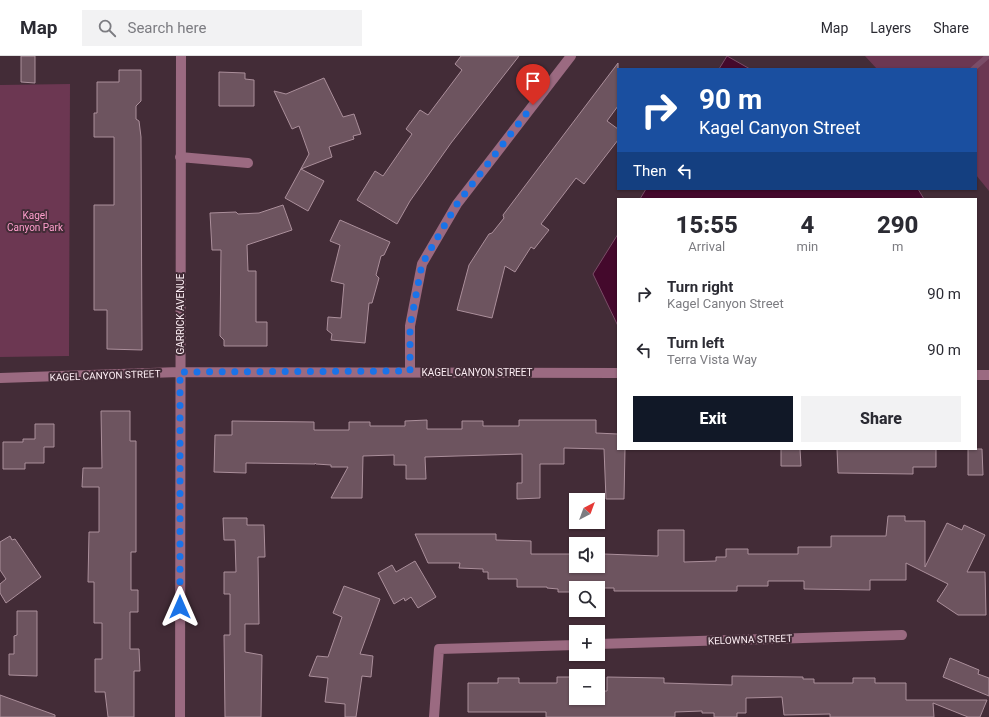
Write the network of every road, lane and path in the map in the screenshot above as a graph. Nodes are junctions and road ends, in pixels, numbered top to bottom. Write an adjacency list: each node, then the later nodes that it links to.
1 (181, 56): 3 (street, GARRICK AVENUE)
2 (571, 56): 5 (street)
3 (180, 157): 4 (street); 6 (street, GARRICK AVENUE)
4 (248, 163)
5 (410, 371): 6 (street, KAGEL CANYON STREET); 7 (street, KAGEL CANYON STREET)
6 (180, 372): 10 (street, KAGEL CANYON STREET); 14 (street, GARRICK AVENUE)
7 (617, 373)
8 (977, 375): 9 (street)
9 (989, 375)
10 (0, 378)
11 (902, 635): 12 (street, KELOWNA STREET)
12 (605, 644)
13 (569, 645): 15 (street)
14 (180, 717)
15 (434, 717)

